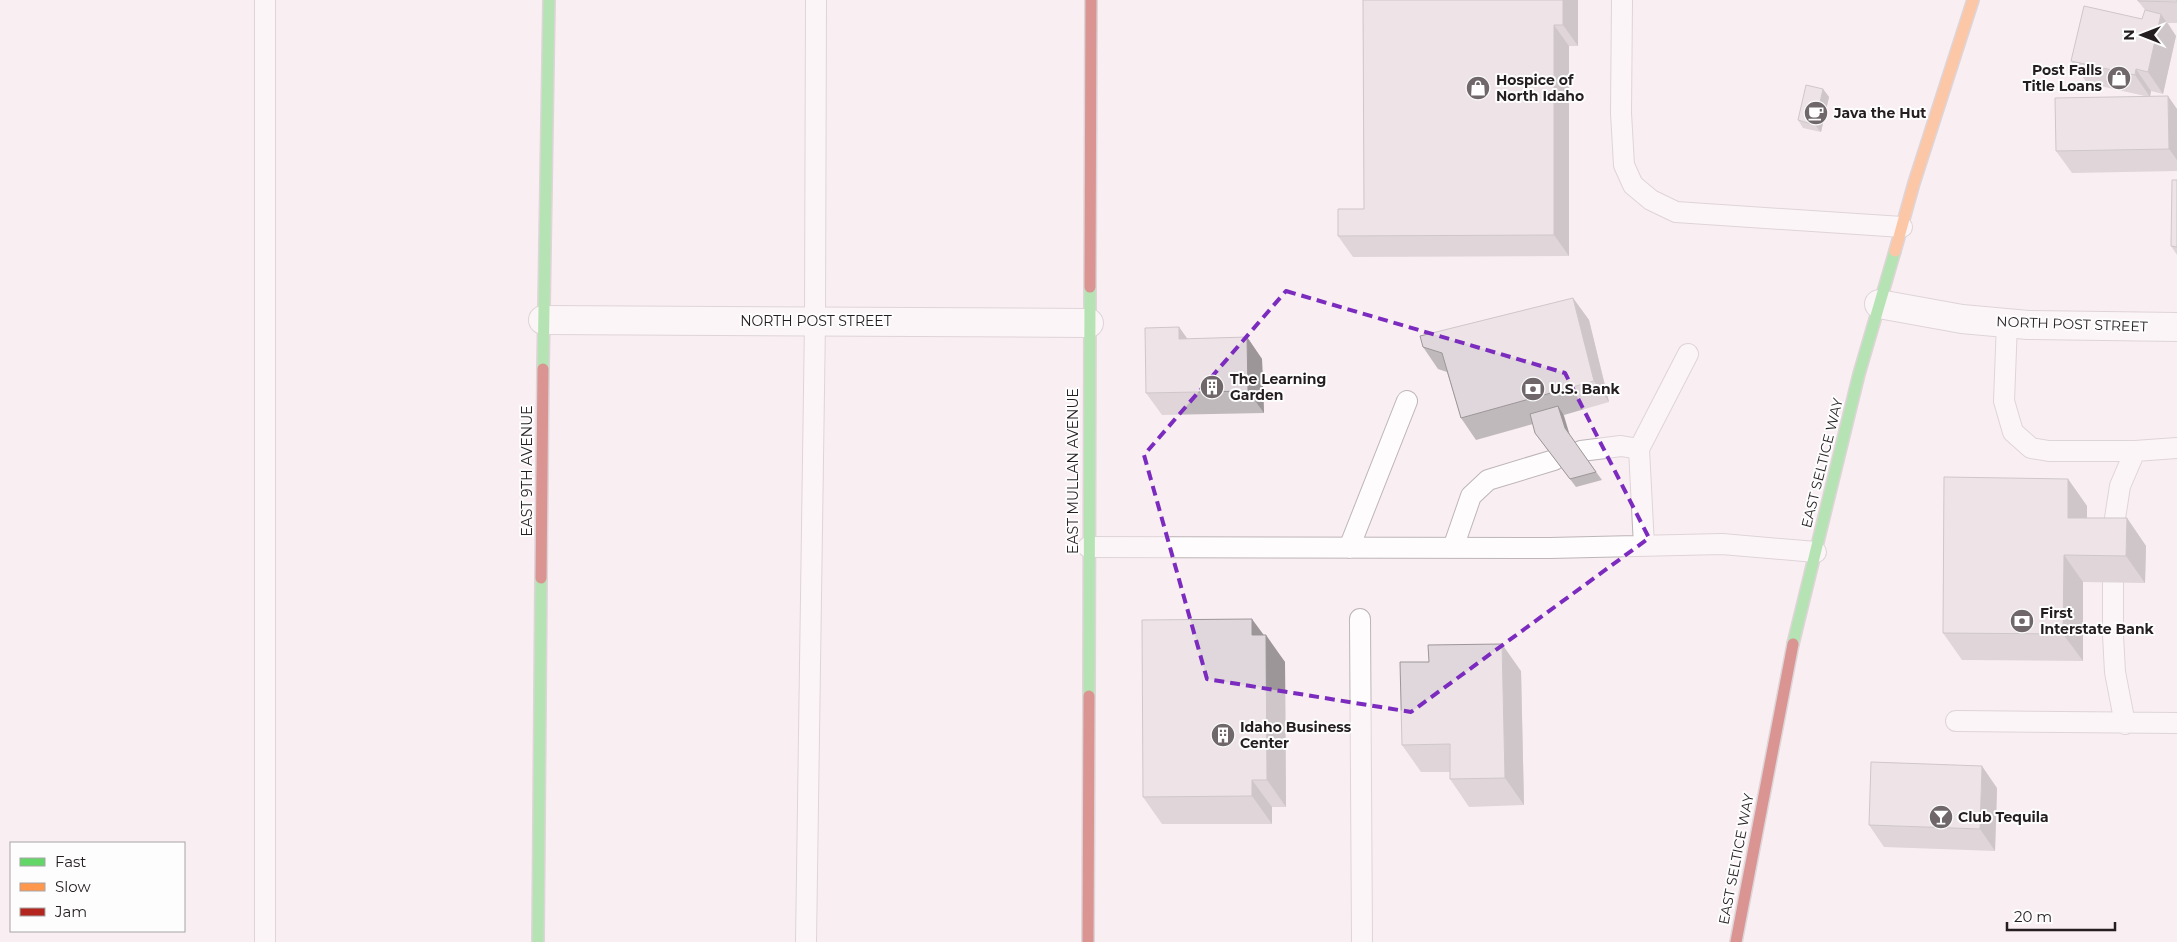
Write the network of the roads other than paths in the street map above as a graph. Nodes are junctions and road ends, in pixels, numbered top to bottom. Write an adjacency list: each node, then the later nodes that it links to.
1 (265, 0): 30 (lane)
2 (549, 0): 9 (street, EAST 9TH AVENUE)
3 (816, 0): 10 (lane)
4 (1091, 0): 11 (street, EAST MULLAN AVENUE)
5 (1622, 0): 7 (lane)
6 (1973, 0): 7 (street, EAST SELTICE WAY)
7 (1902, 227): 8 (street, EAST SELTICE WAY)
8 (1880, 304): 12 (street, NORTH POST STREET); 25 (street, EAST SELTICE WAY)
9 (543, 320): 10 (street, NORTH POST STREET); 31 (street, EAST 9TH AVENUE)
10 (815, 321): 11 (street, NORTH POST STREET); 32 (lane)
11 (1089, 322): 22 (street, EAST MULLAN AVENUE)
12 (2007, 323): 13 (street, NORTH POST STREET); 18 (lane)
13 (2177, 327)
14 (1688, 354): 17 (lane)
15 (1407, 401): 23 (lane)
16 (2177, 448): 18 (lane)
17 (1639, 449): 19 (lane); 21 (lane)
18 (2135, 451): 29 (lane)
19 (1581, 452)
20 (1554, 460): 24 (lane)
21 (1644, 546): 24 (lane); 25 (lane)
22 (1088, 547): 23 (lane); 33 (street, EAST MULLAN AVENUE)
23 (1349, 548): 24 (lane)
24 (1453, 548)
25 (1816, 552): 35 (street, EAST SELTICE WAY)
26 (1360, 619): 34 (lane)
27 (1956, 721): 29 (lane)
28 (2177, 723): 29 (lane)
29 (2125, 724)
30 (265, 942)
31 (538, 942)
32 (806, 942)
33 (1088, 942)
34 (1362, 942)
35 (1736, 942)

